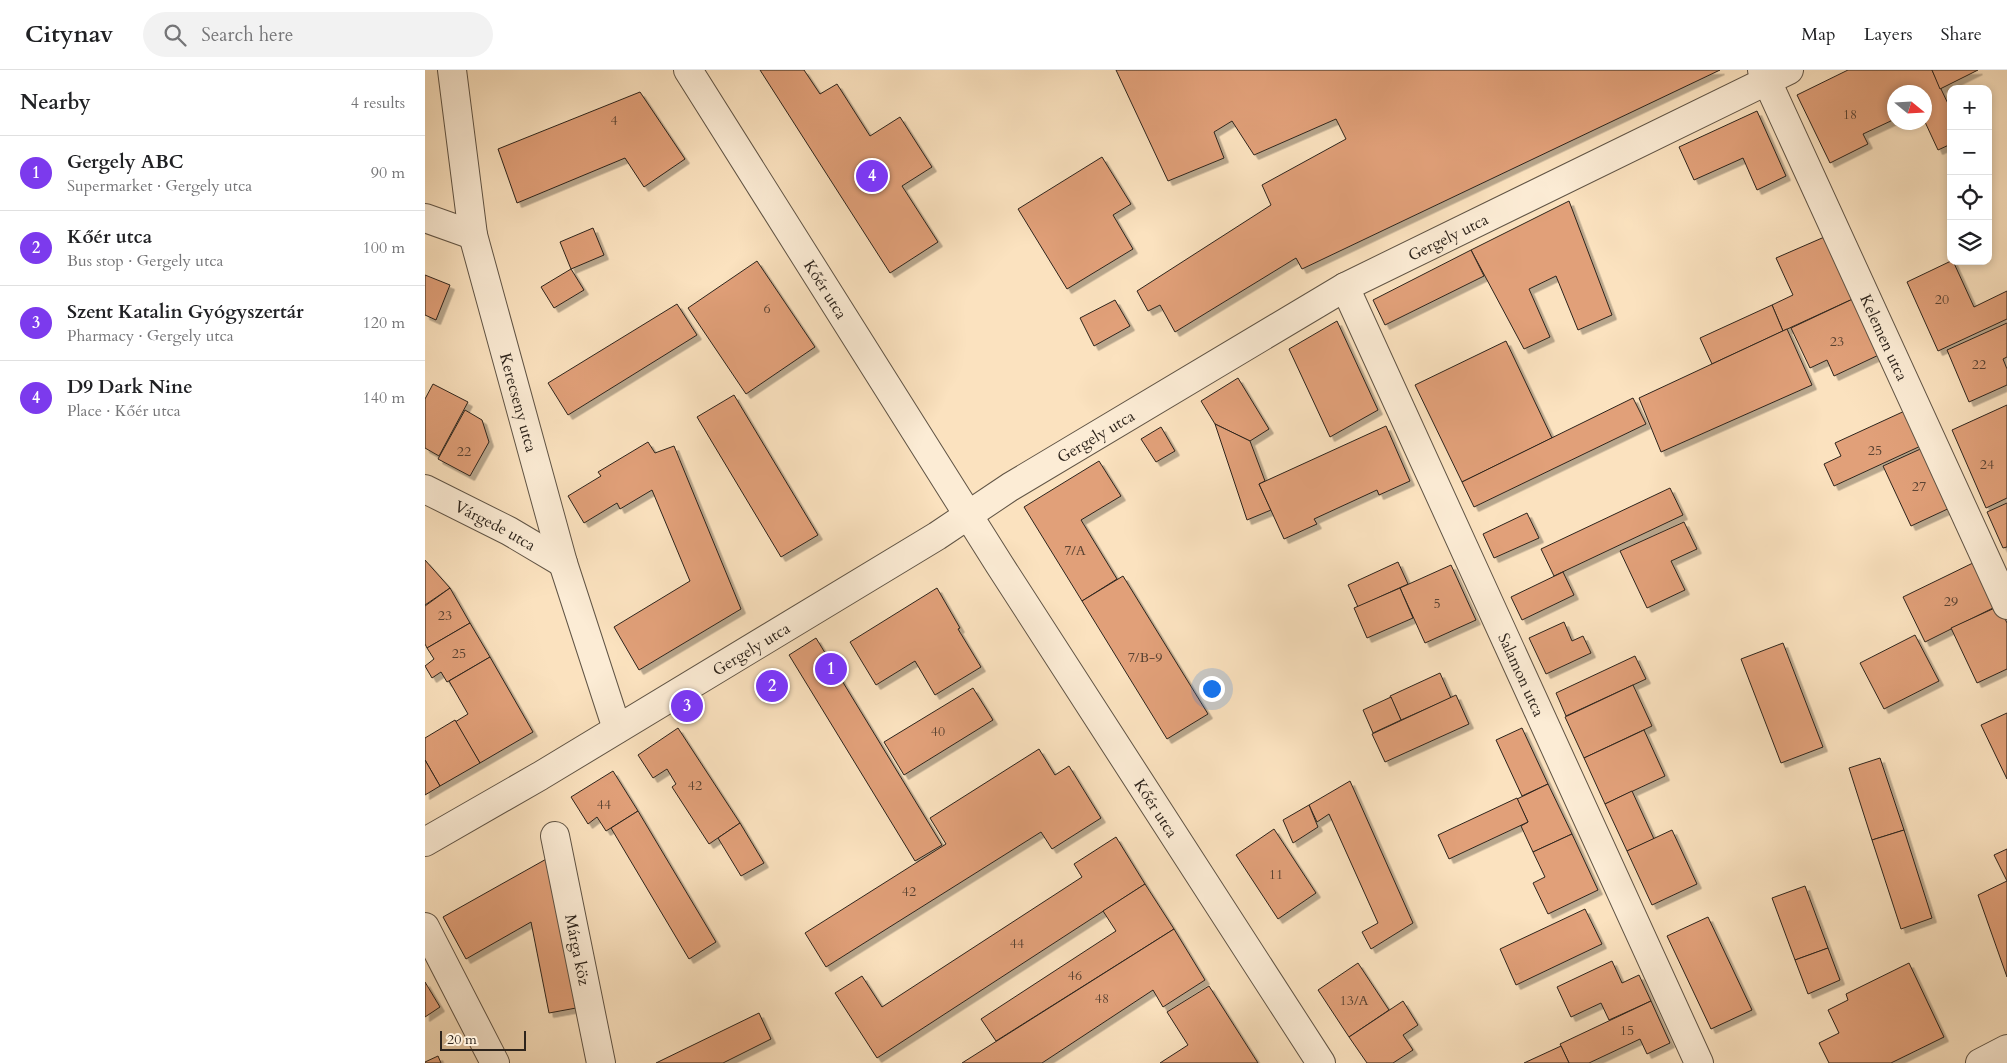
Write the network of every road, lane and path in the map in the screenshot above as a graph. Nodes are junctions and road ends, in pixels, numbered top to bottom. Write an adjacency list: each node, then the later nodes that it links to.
1 (452, 70): 5 (street, Kerecseny utca)
2 (688, 70): 8 (street, Kőér utca)
3 (1773, 73): 6 (street, Gergely utca); 10 (street, Kelemen utca)
4 (425, 218): 5 (street)
5 (473, 235): 9 (street, Kerecseny utca)
6 (1345, 287): 8 (street, Gergely utca); 19 (street, Salamon utca)
7 (425, 488): 9 (street, Várgede utca)
8 (968, 515): 11 (street, Gergely utca); 18 (street, Kőér utca)
9 (563, 563): 11 (street, Kerecseny utca)
10 (2007, 605)
11 (617, 729): 13 (street, Gergely utca)
12 (555, 836): 17 (street, Márga köz)
13 (425, 842)
14 (425, 927): 16 (street)
15 (2007, 1049): 20 (street)
16 (495, 1063)
17 (601, 1063)
18 (1321, 1063)
19 (1699, 1063)
20 (1980, 1063)

